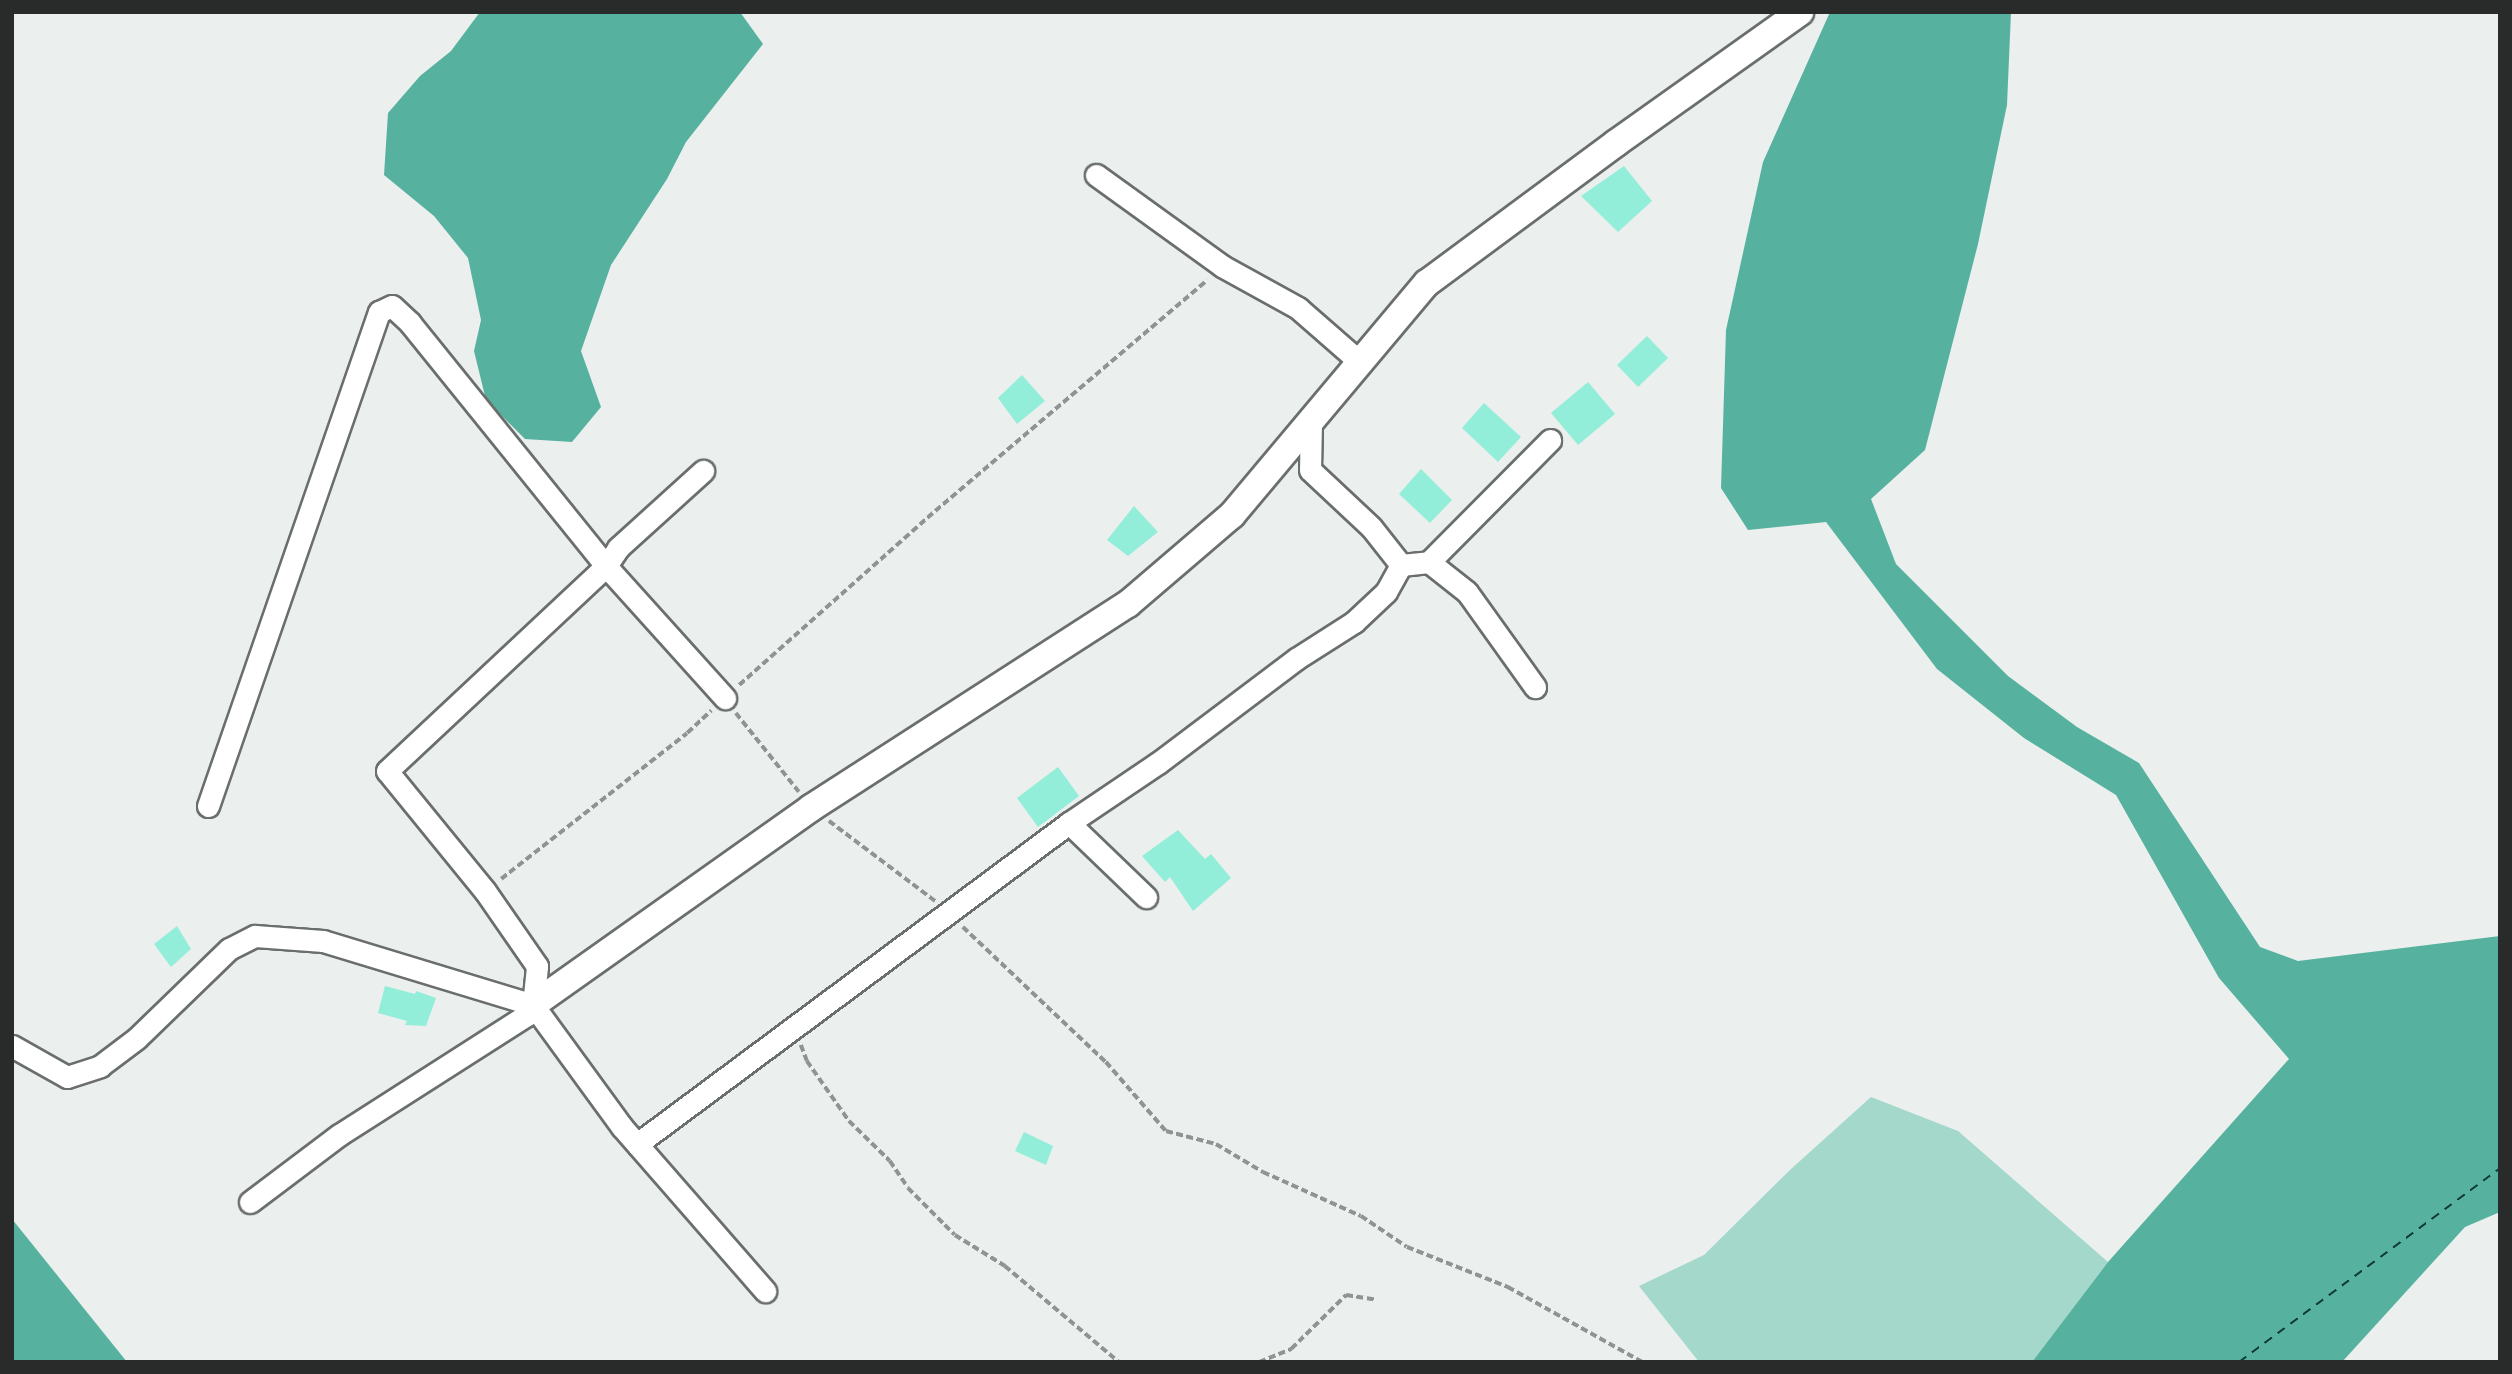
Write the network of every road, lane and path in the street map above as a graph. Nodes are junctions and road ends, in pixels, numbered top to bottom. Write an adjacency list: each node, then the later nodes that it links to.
1 (1800, 12): 4 (main road)
2 (1096, 175): 3 (street)
3 (1222, 266): 4 (street); 12 (path)
4 (1361, 363): 5 (main road)
5 (1311, 421): 9 (street); 18 (main road)
6 (1550, 440): 8 (street)
7 (704, 471): 10 (street)
8 (1429, 562): 9 (street); 11 (street)
9 (1401, 565): 14 (street)
10 (606, 566): 12 (street); 13 (street); 15 (street)
11 (1535, 687)
12 (725, 698): 15 (path)
13 (208, 806)
14 (1069, 822): 16 (street); 17 (street)
15 (485, 891): 18 (street)
16 (1146, 897)
17 (950, 912): 19 (street); 27 (path)
18 (533, 1004): 20 (street); 21 (street); 22 (street)
19 (795, 1026): 21 (street); 25 (path)
20 (12, 1046)
21 (637, 1144): 23 (street)
22 (250, 1202)
23 (765, 1291)
24 (1377, 1300): 26 (path)
25 (1119, 1362)
26 (1258, 1362)
27 (1642, 1362)

